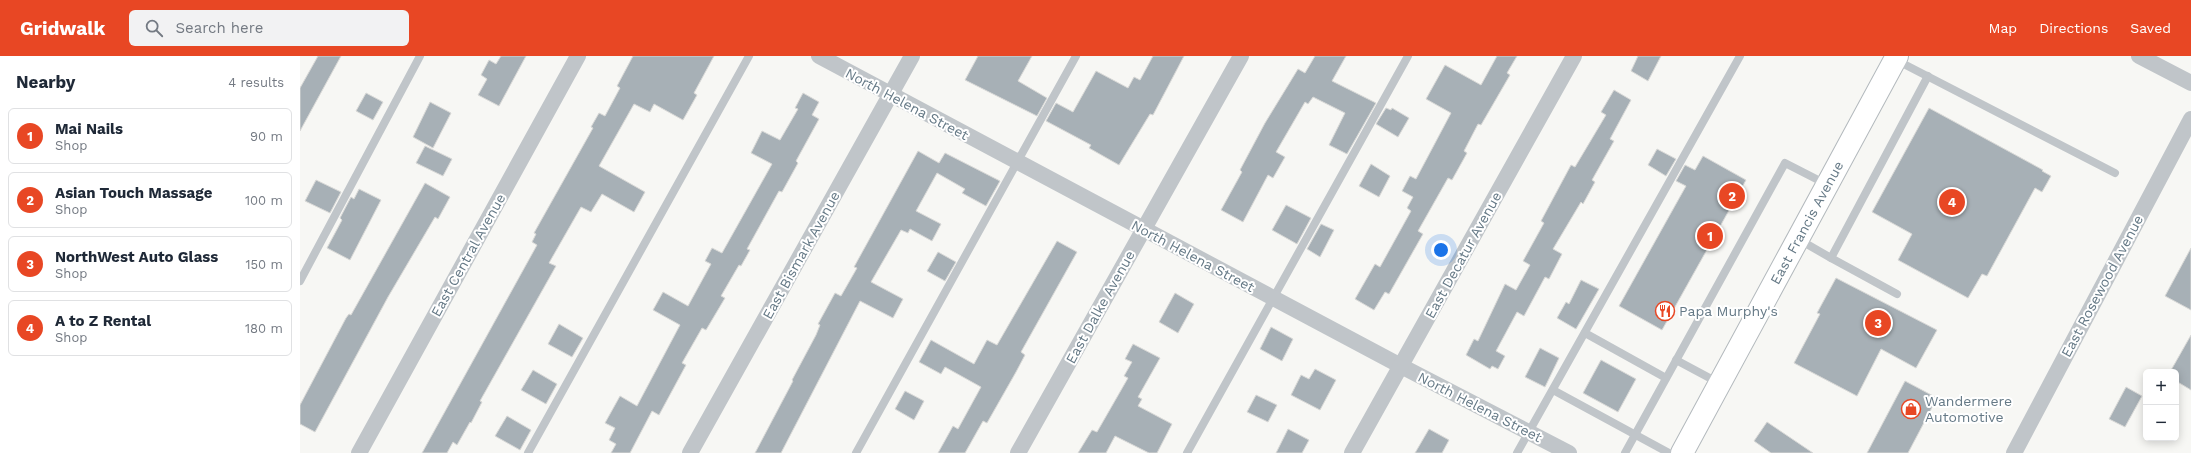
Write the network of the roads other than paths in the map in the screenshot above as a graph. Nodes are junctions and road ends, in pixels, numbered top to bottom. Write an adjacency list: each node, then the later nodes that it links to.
1 (420, 56): 23 (lane)
2 (578, 56): 34 (street, East Central Avenue)
3 (749, 56): 35 (lane)
4 (818, 56): 15 (street, North Helena Street)
5 (912, 56): 15 (street, East Bismark Avenue)
6 (1076, 56): 17 (lane)
7 (1241, 56): 20 (street, East Dalke Avenue)
8 (1408, 56): 25 (lane)
9 (1574, 56): 28 (street, East Decatur Avenue)
10 (1740, 56): 26 (lane)
11 (2139, 56): 14 (street)
12 (1896, 58): 13 (lane); 19 (main road, East Francis Avenue)
13 (1928, 76): 18 (lane); 22 (lane)
14 (2191, 83)
15 (890, 95): 17 (street, North Helena Street); 36 (street, East Bismark Avenue)
16 (2189, 130): 46 (street, East Rosewood Avenue)
17 (1016, 162): 20 (street, North Helena Street); 37 (lane)
18 (2114, 173)
19 (1827, 184): 21 (main road, East Francis Avenue); 27 (lane)
20 (1143, 229): 25 (street, North Helena Street); 38 (street, East Dalke Avenue)
21 (1798, 238): 22 (lane); 30 (main road, East Francis Avenue)
22 (1831, 258): 24 (lane)
23 (300, 281)
24 (1897, 294)
25 (1272, 298): 28 (street, North Helena Street); 39 (lane)
26 (1585, 333): 29 (lane); 31 (lane)
27 (1676, 360): 29 (lane); 30 (lane)
28 (1401, 366): 32 (street, North Helena Street); 40 (street, East Decatur Avenue)
29 (1666, 378): 33 (lane)
30 (1719, 383): 45 (main road, East Francis Avenue)
31 (1553, 390): 32 (lane); 33 (lane)
32 (1529, 431): 41 (lane); 42 (street, North Helena Street)
33 (1635, 435): 43 (lane); 44 (lane)
34 (359, 453)
35 (528, 453)
36 (690, 453)
37 (856, 453)
38 (1018, 453)
39 (1187, 453)
40 (1352, 453)
41 (1517, 453)
42 (1570, 453)
43 (1625, 453)
44 (1669, 453)
45 (1682, 453)
46 (2014, 453)

